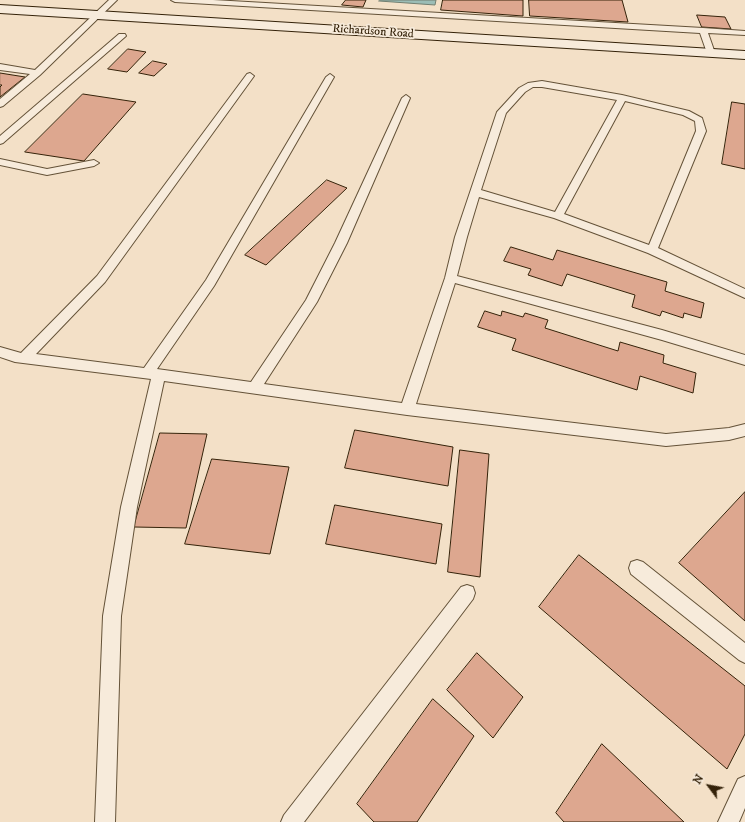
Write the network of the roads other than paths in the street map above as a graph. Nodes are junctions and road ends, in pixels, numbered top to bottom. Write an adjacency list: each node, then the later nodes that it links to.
1 (113, 0): 4 (lane)
2 (175, 0): 5 (lane)
3 (1, 10): 4 (street, Richardson Road)
4 (96, 15): 8 (street, Richardson Road); 11 (lane)
5 (703, 30): 6 (lane); 8 (lane)
6 (745, 33)
7 (122, 36): 17 (lane)
8 (711, 53): 9 (street, Richardson Road)
9 (745, 55)
10 (0, 67): 11 (lane)
11 (37, 73): 16 (lane)
12 (250, 76): 26 (lane)
13 (330, 77): 28 (lane)
14 (406, 98): 29 (lane)
15 (622, 98): 20 (lane); 21 (lane); 22 (lane)
16 (0, 104)
17 (0, 141)
18 (0, 162): 19 (lane)
19 (94, 163)
20 (475, 192): 21 (lane); 23 (lane)
21 (558, 216): 22 (lane)
22 (652, 250): 24 (lane)
23 (451, 278): 27 (lane); 30 (lane)
24 (745, 294)
25 (0, 352): 26 (lane)
26 (24, 358): 28 (lane)
27 (745, 360)
28 (153, 374): 29 (lane); 36 (lane)
29 (254, 388): 30 (lane)
30 (407, 410): 31 (lane)
31 (745, 430)
32 (636, 568): 34 (lane)
33 (467, 593): 37 (lane)
34 (745, 654)
35 (745, 786): 38 (lane)
36 (105, 822)
37 (292, 822)
38 (728, 822)

